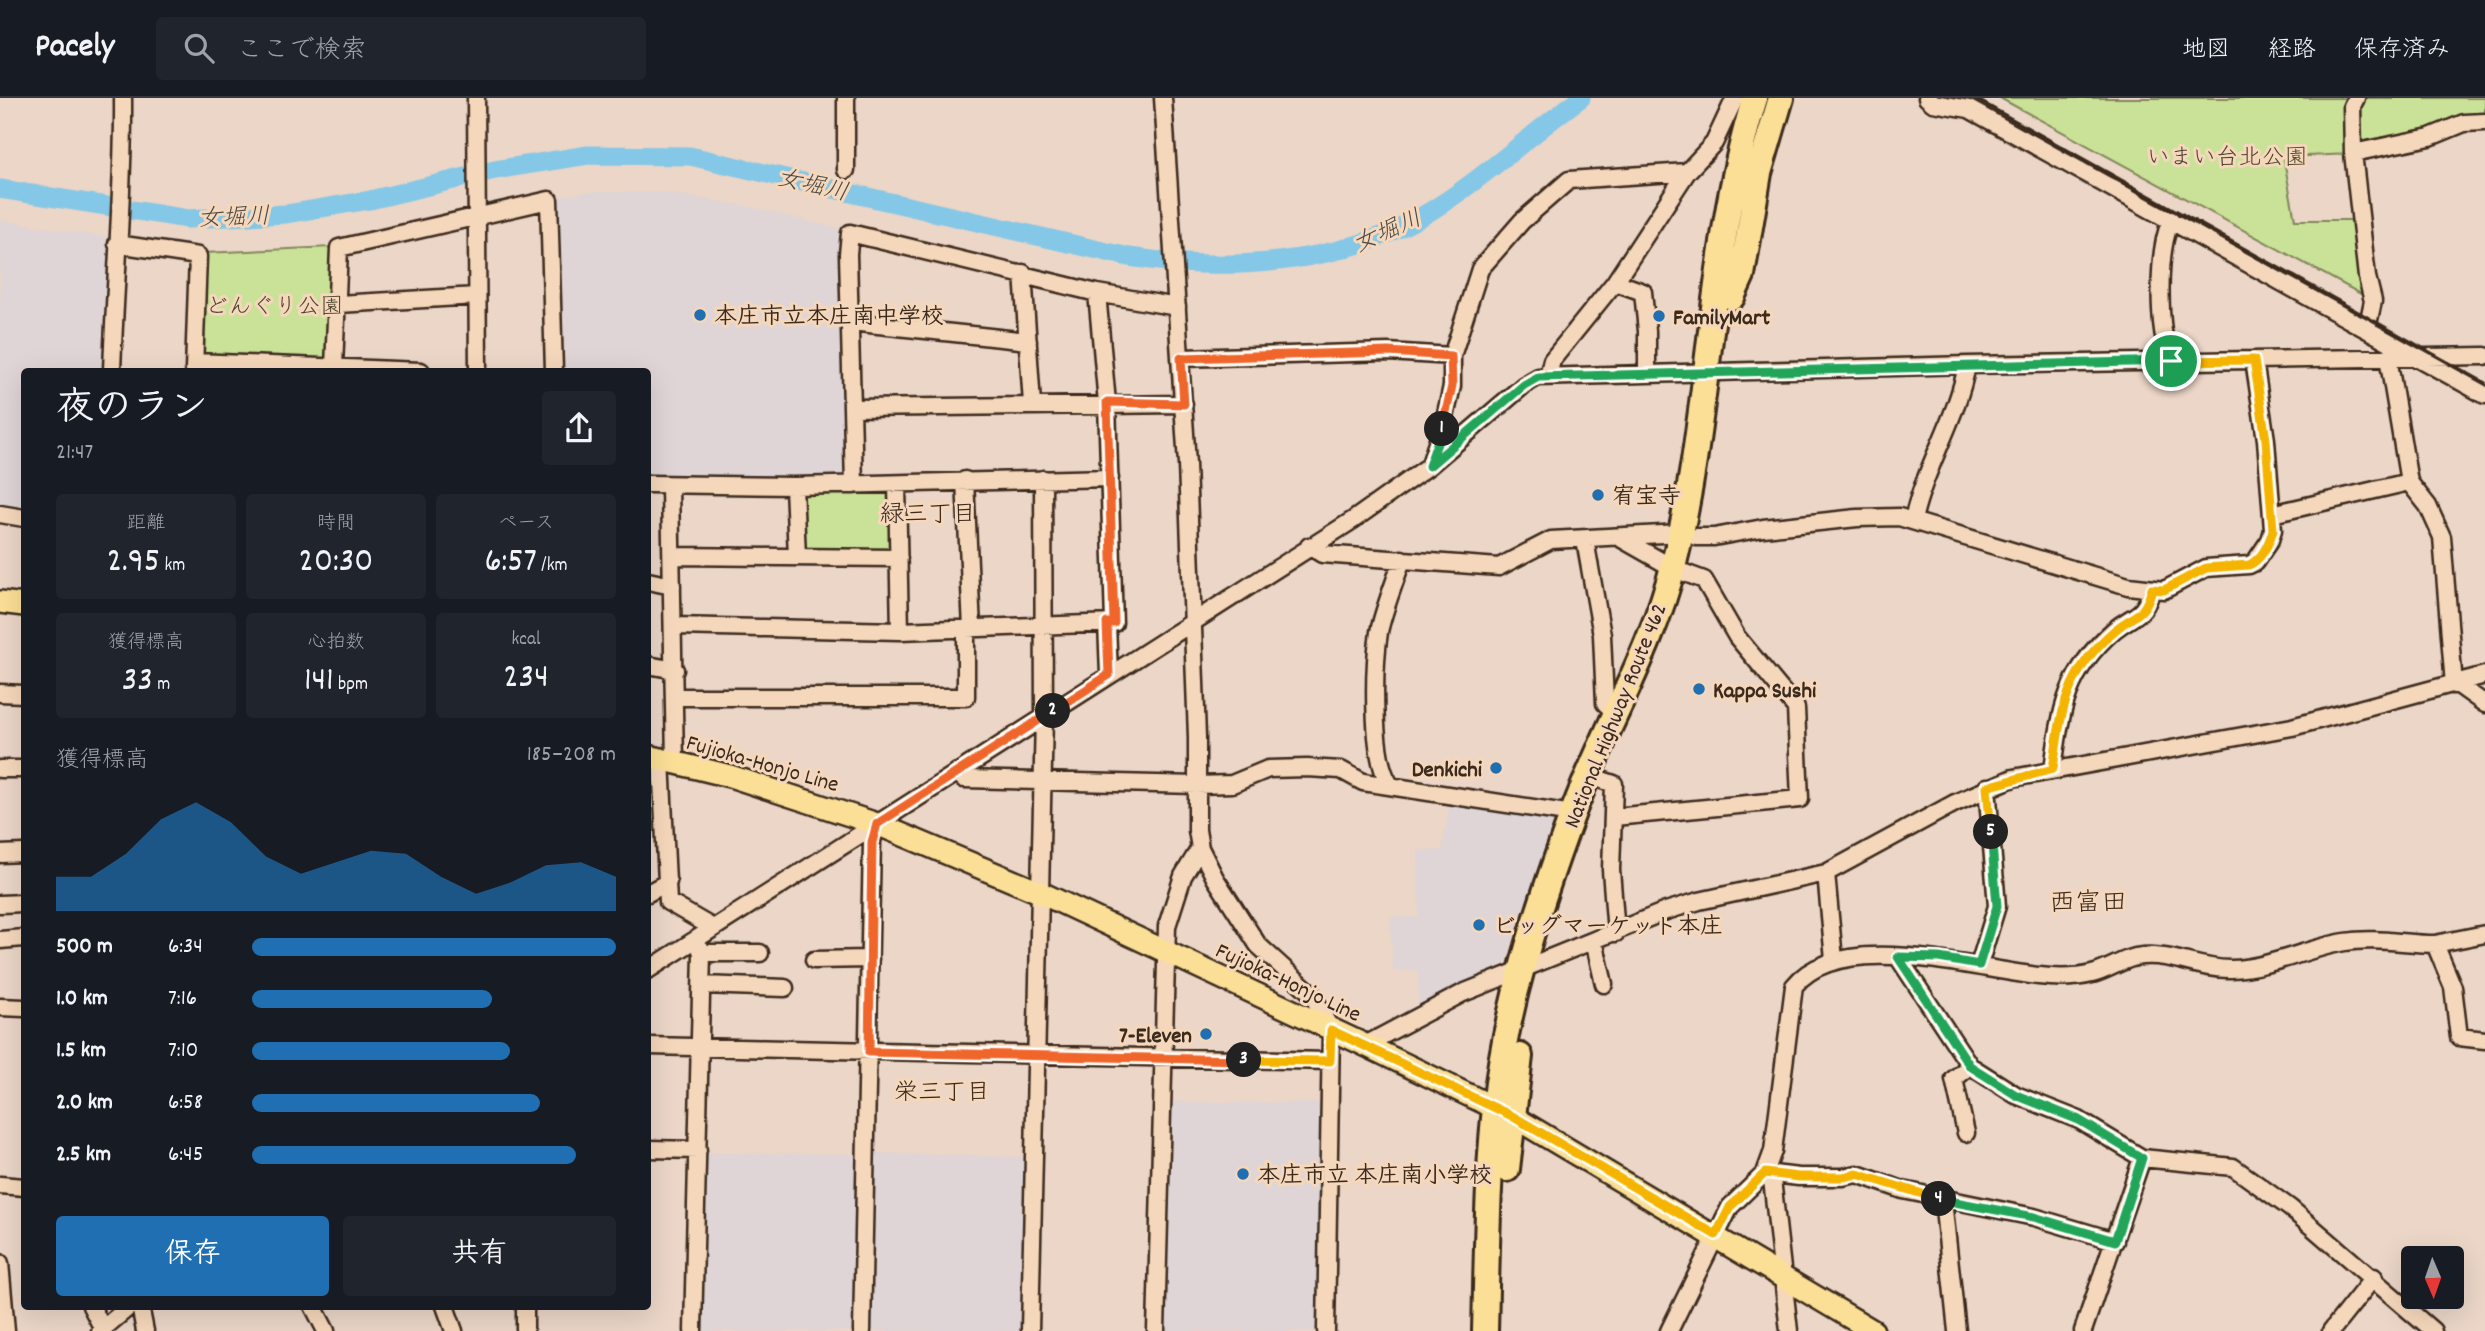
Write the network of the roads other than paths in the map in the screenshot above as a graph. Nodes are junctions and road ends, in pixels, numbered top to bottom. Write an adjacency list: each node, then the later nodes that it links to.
1 (123, 98): 14 (street)
2 (476, 98): 12 (street)
3 (846, 98): 10 (street)
4 (1163, 98): 20 (street)
5 (1927, 98): 13 (street)
6 (2356, 98): 9 (street)
7 (1759, 100): 11 (street); 38 (highway, National Highway Route 462); 38 (highway, National Highway Route 462)
8 (2485, 122): 9 (street)
9 (2353, 153): 22 (street)
10 (846, 170)
11 (1687, 172): 16 (street); 24 (street)
12 (476, 211): 18 (street); 19 (street); 37 (street)
13 (2171, 220): 22 (street); 30 (street)
14 (118, 238): 32 (street); 34 (street)
15 (1023, 273): 17 (street); 21 (street); 23 (street)
16 (1615, 282): 39 (street); 40 (street)
17 (1097, 293): 20 (street); 42 (street)
18 (477, 296): 19 (street); 36 (street)
19 (338, 304): 33 (street)
20 (1177, 307): 28 (street)
21 (850, 322): 23 (street); 45 (street)
22 (2367, 329): 27 (street)
23 (1028, 341): 43 (street)
24 (1451, 356): 28 (street); 46 (street)
25 (2388, 356): 27 (street); 29 (street); 50 (street)
26 (2485, 356): 27 (street)
27 (2418, 357): 41 (street)
28 (1181, 358): 44 (street)
29 (2254, 360): 30 (street); 57 (street)
30 (2171, 361): 31 (street)
31 (1967, 365): 38 (street); 59 (street)
32 (194, 366): 33 (street)
33 (334, 367): 35 (street)
34 (112, 368)
35 (356, 368)
36 (478, 368)
37 (554, 368)
38 (1716, 371): 39 (street); 60 (highway, National Highway Route 462)
39 (1647, 373): 40 (street)
40 (1548, 376): 46 (street)
41 (2485, 395)
42 (1107, 402): 43 (street); 44 (street); 47 (street)
43 (1032, 404): 45 (street)
44 (1184, 404): 74 (street)
45 (853, 408): 53 (street)
46 (1429, 466): 63 (street)
47 (1110, 478): 48 (street); 75 (street)
48 (1043, 479): 49 (street); 77 (street)
49 (965, 480): 52 (street); 78 (street)
50 (2409, 482): 57 (street); 84 (street)
51 (651, 484): 54 (street)
52 (897, 484): 53 (street); 66 (street)
53 (854, 485): 55 (street)
54 (670, 486): 55 (street); 64 (street)
55 (794, 486): 65 (street)
56 (0, 514): 58 (street)
57 (2272, 514): 71 (street)
58 (21, 518)
59 (1913, 520): 60 (street); 71 (street)
60 (1688, 535): 61 (street); 68 (highway, National Highway Route 462)
61 (1622, 539): 62 (street); 68 (street)
62 (1585, 540): 67 (street); 89 (street)
63 (1310, 547): 67 (street); 74 (street)
64 (672, 556): 65 (street); 70 (street)
65 (797, 557): 66 (street)
66 (899, 558): 79 (street)
67 (1402, 559): 98 (street)
68 (1679, 571): 89 (highway, National Highway Route 462); 97 (highway, National Highway Route 462); 102 (street)
69 (651, 582): 70 (street)
70 (672, 586): 76 (street)
71 (2152, 589): 94 (street)
72 (0, 602): 73 (main road)
73 (21, 605)
74 (1193, 620): 82 (street); 99 (street)
75 (1107, 623): 77 (street); 82 (street)
76 (674, 626): 79 (street); 81 (street)
77 (1043, 627): 78 (street); 90 (street)
78 (969, 629): 79 (street); 87 (street)
79 (900, 631)
80 (651, 666): 81 (street)
81 (675, 670): 87 (street)
82 (1109, 675): 90 (street)
83 (2485, 675): 84 (street)
84 (2456, 685): 88 (street); 94 (street)
85 (0, 693): 86 (street)
86 (21, 694)
87 (676, 697): 91 (street)
88 (2485, 704)
89 (1616, 713): 101 (highway, National Highway Route 462)
90 (1044, 717): 95 (street); 96 (street)
91 (661, 760): 103 (main road, Fujioka-Honjo Line); 105 (street)
92 (0, 769): 93 (street)
93 (21, 769)
94 (2053, 769): 100 (street)
95 (957, 772): 96 (street); 103 (street)
96 (1043, 779): 99 (street); 112 (street)
97 (1602, 780): 102 (street); 130 (highway, National Highway Route 462)
98 (1389, 783): 99 (street); 101 (street)
99 (1196, 785): 106 (street)
100 (1987, 787): 109 (street); 129 (street)
101 (1573, 814): 130 (highway, National Highway Route 462)
102 (1614, 817): 116 (street)
103 (877, 824): 112 (main road, Fujioka-Honjo Line); 115 (street); 126 (street)
104 (651, 834): 105 (street)
105 (665, 836): 110 (street)
106 (1200, 848): 124 (street); 137 (street)
107 (21, 852): 108 (street)
108 (0, 854)
109 (1826, 873): 116 (street); 128 (street)
110 (668, 882): 111 (street); 115 (street)
111 (651, 891)
112 (1039, 892): 124 (main road, Fujioka-Honjo Line); 143 (street)
113 (21, 903): 114 (street)
114 (0, 904)
115 (713, 928): 122 (street)
116 (1616, 933): 120 (street)
117 (2485, 934): 121 (street)
118 (21, 938): 119 (street)
119 (0, 940)
120 (1594, 941): 130 (street); 132 (street)
121 (2435, 943): 129 (street); 138 (street)
122 (700, 946): 123 (street); 131 (street); 133 (street)
123 (760, 953)
124 (1165, 954): 137 (main road, Fujioka-Honjo Line); 144 (street)
125 (1898, 957): 128 (street); 129 (street); 146 (street)
126 (870, 959): 127 (street); 142 (street)
127 (814, 960)
128 (1834, 960): 152 (street)
129 (1979, 965)
130 (1531, 966): 139 (street); 147 (highway, National Highway Route 462)
131 (651, 969)
132 (1604, 984)
133 (702, 985): 134 (street); 141 (street)
134 (785, 988)
135 (0, 1007): 136 (street)
136 (21, 1008)
137 (1331, 1030): 139 (main road, Fujioka-Honjo Line); 145 (street)
138 (2485, 1040)
139 (1365, 1045): 147 (main road, Fujioka-Honjo Line)
140 (651, 1046): 141 (street)
141 (700, 1048): 142 (street); 150 (street)
142 (869, 1052): 143 (street); 174 (street)
143 (1036, 1056): 144 (street); 175 (street)
144 (1162, 1059): 145 (street); 176 (street)
145 (1330, 1061): 177 (street)
146 (1970, 1066): 148 (street); 151 (street)
147 (1503, 1112): 156 (main road, Fujioka-Honjo Line); 178 (highway, National Highway Route 462); 179 (highway, National Highway Route 462)
148 (1966, 1133)
149 (651, 1149): 150 (street)
150 (698, 1150): 173 (street)
151 (2142, 1158): 157 (street); 160 (street)
152 (1765, 1173): 155 (street); 156 (street); 159 (street)
153 (0, 1185): 154 (street)
154 (21, 1186)
155 (1943, 1200): 157 (street); 183 (street)
156 (1716, 1235): 159 (main road, Fujioka-Honjo Line); 180 (street)
157 (2115, 1241): 184 (street)
158 (0, 1263): 168 (street)
159 (1783, 1277): 181 (street); 182 (main road, Fujioka-Honjo Line)
160 (2374, 1278): 185 (street); 186 (street)
161 (94, 1310): 167 (street)
162 (125, 1310): 167 (street)
163 (141, 1310): 169 (street)
164 (315, 1310): 170 (street)
165 (446, 1310): 171 (street)
166 (525, 1310): 172 (street)
167 (102, 1330)
168 (6, 1331)
169 (145, 1331)
170 (326, 1331)
171 (454, 1331)
172 (525, 1331)
173 (693, 1331)
174 (862, 1331)
175 (1030, 1331)
176 (1156, 1331)
177 (1326, 1331)
178 (1485, 1331)
179 (1501, 1331)
180 (1670, 1331)
181 (1789, 1331)
182 (1873, 1331)
183 (1957, 1331)
184 (2083, 1331)
185 (2331, 1331)
186 (2433, 1331)

